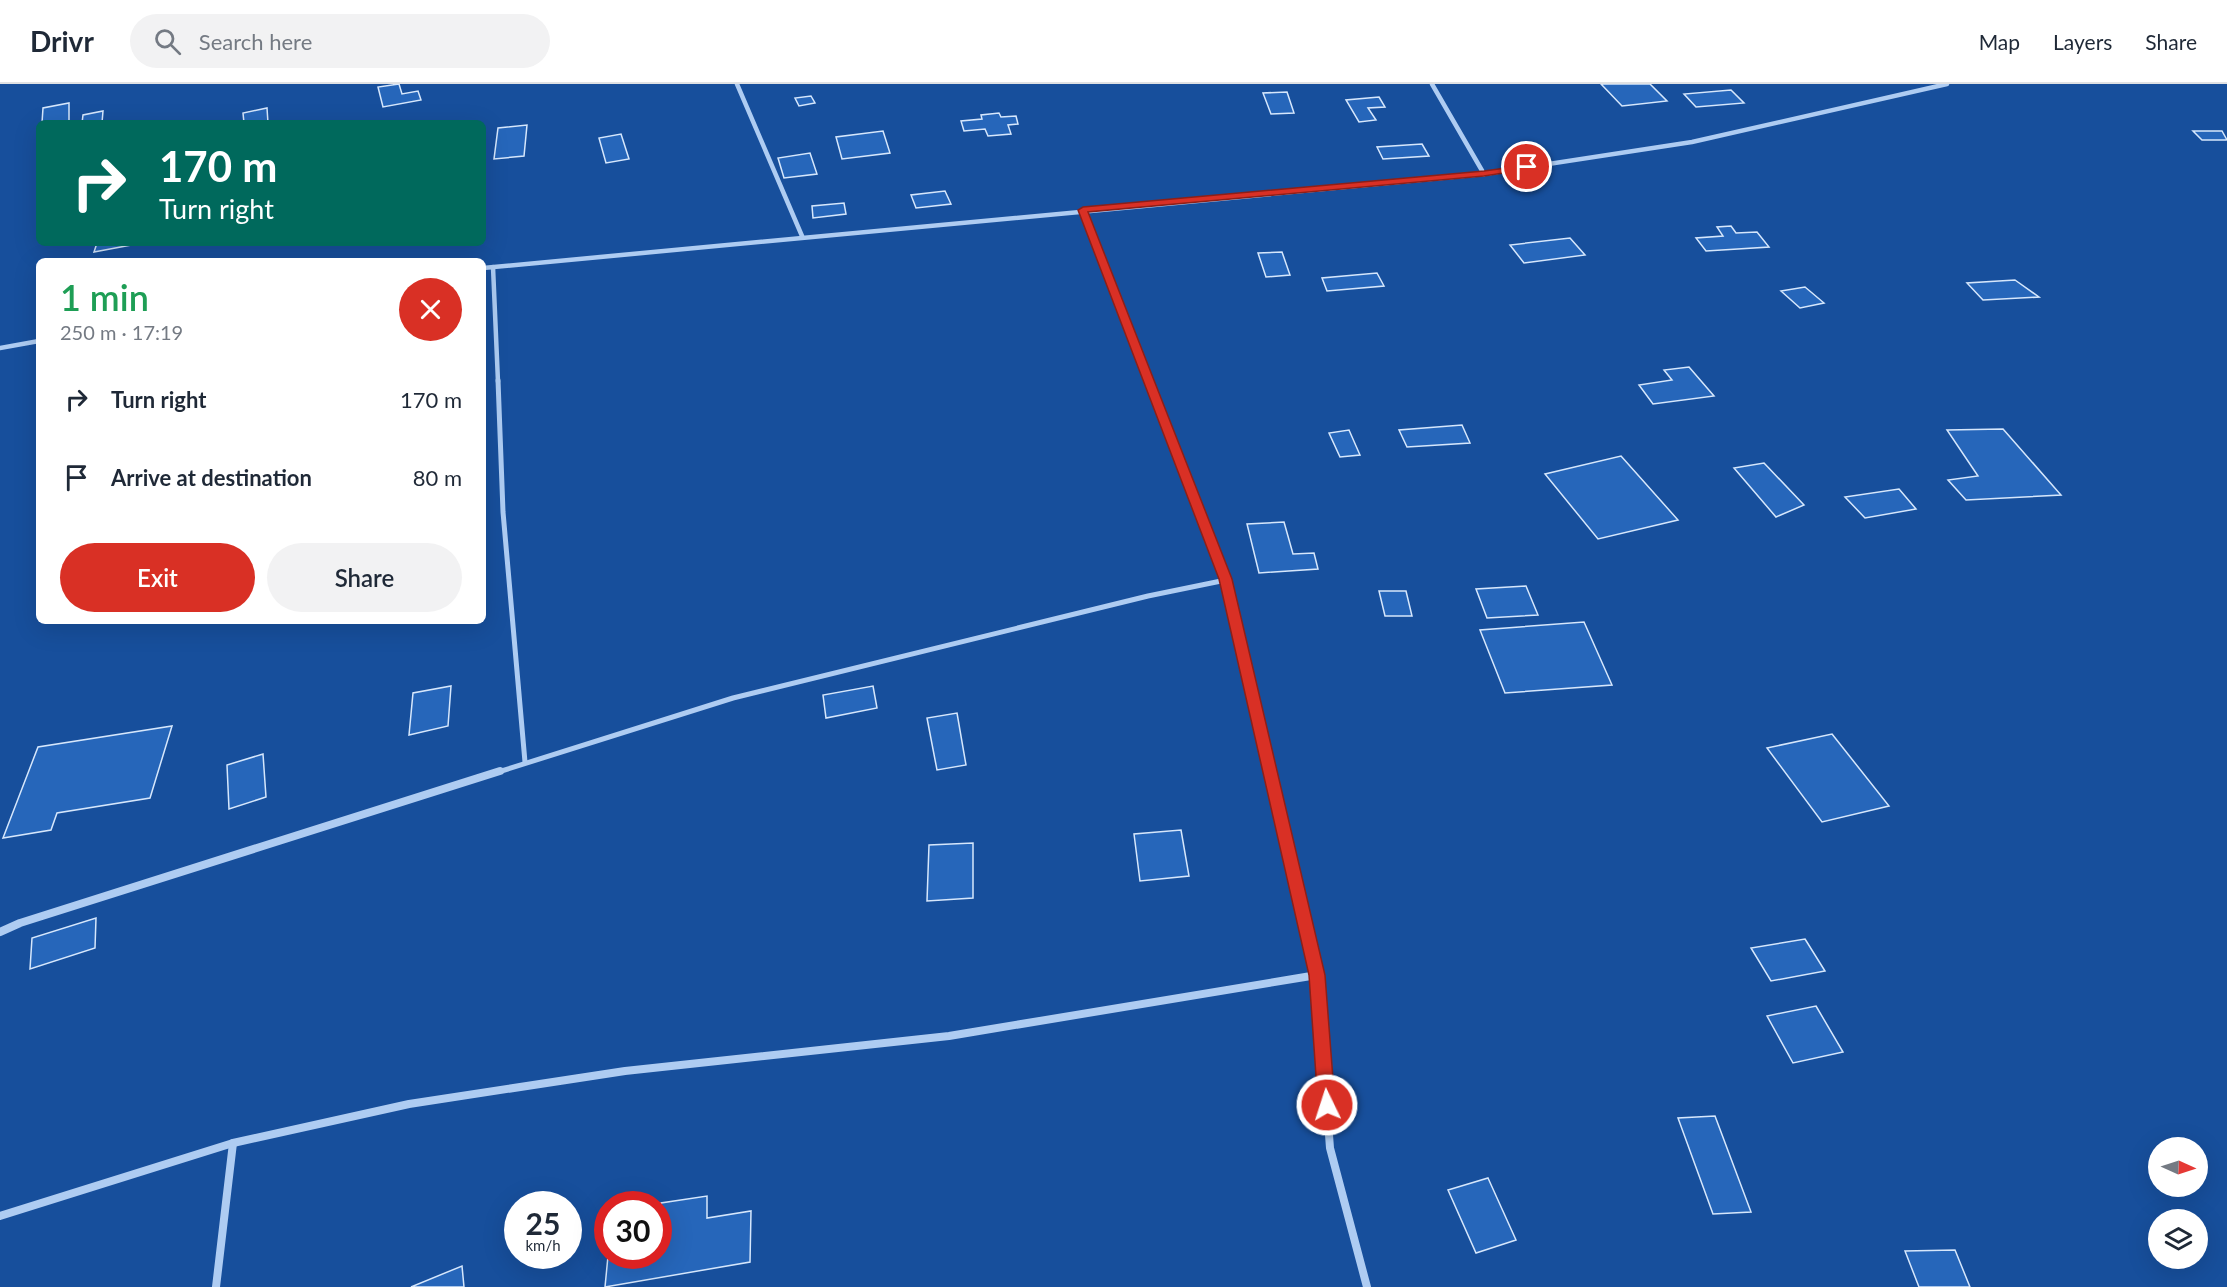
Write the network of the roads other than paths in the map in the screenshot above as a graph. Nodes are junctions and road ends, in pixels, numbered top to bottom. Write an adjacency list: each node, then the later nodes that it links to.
1 (737, 84): 6 (street)
2 (1432, 84): 4 (street)
3 (1947, 84): 4 (street)
4 (1484, 174): 5 (street)
5 (1083, 210): 6 (street); 11 (street)
6 (802, 236): 7 (street)
7 (493, 267): 8 (street); 12 (street)
8 (486, 268)
9 (36, 342): 10 (street)
10 (0, 348)
11 (1226, 579): 12 (street); 14 (street)
12 (525, 762): 13 (street)
13 (0, 932)
14 (1317, 975): 15 (street); 18 (street)
15 (233, 1143): 16 (street); 17 (street)
16 (0, 1216)
17 (216, 1287)
18 (1367, 1287)

